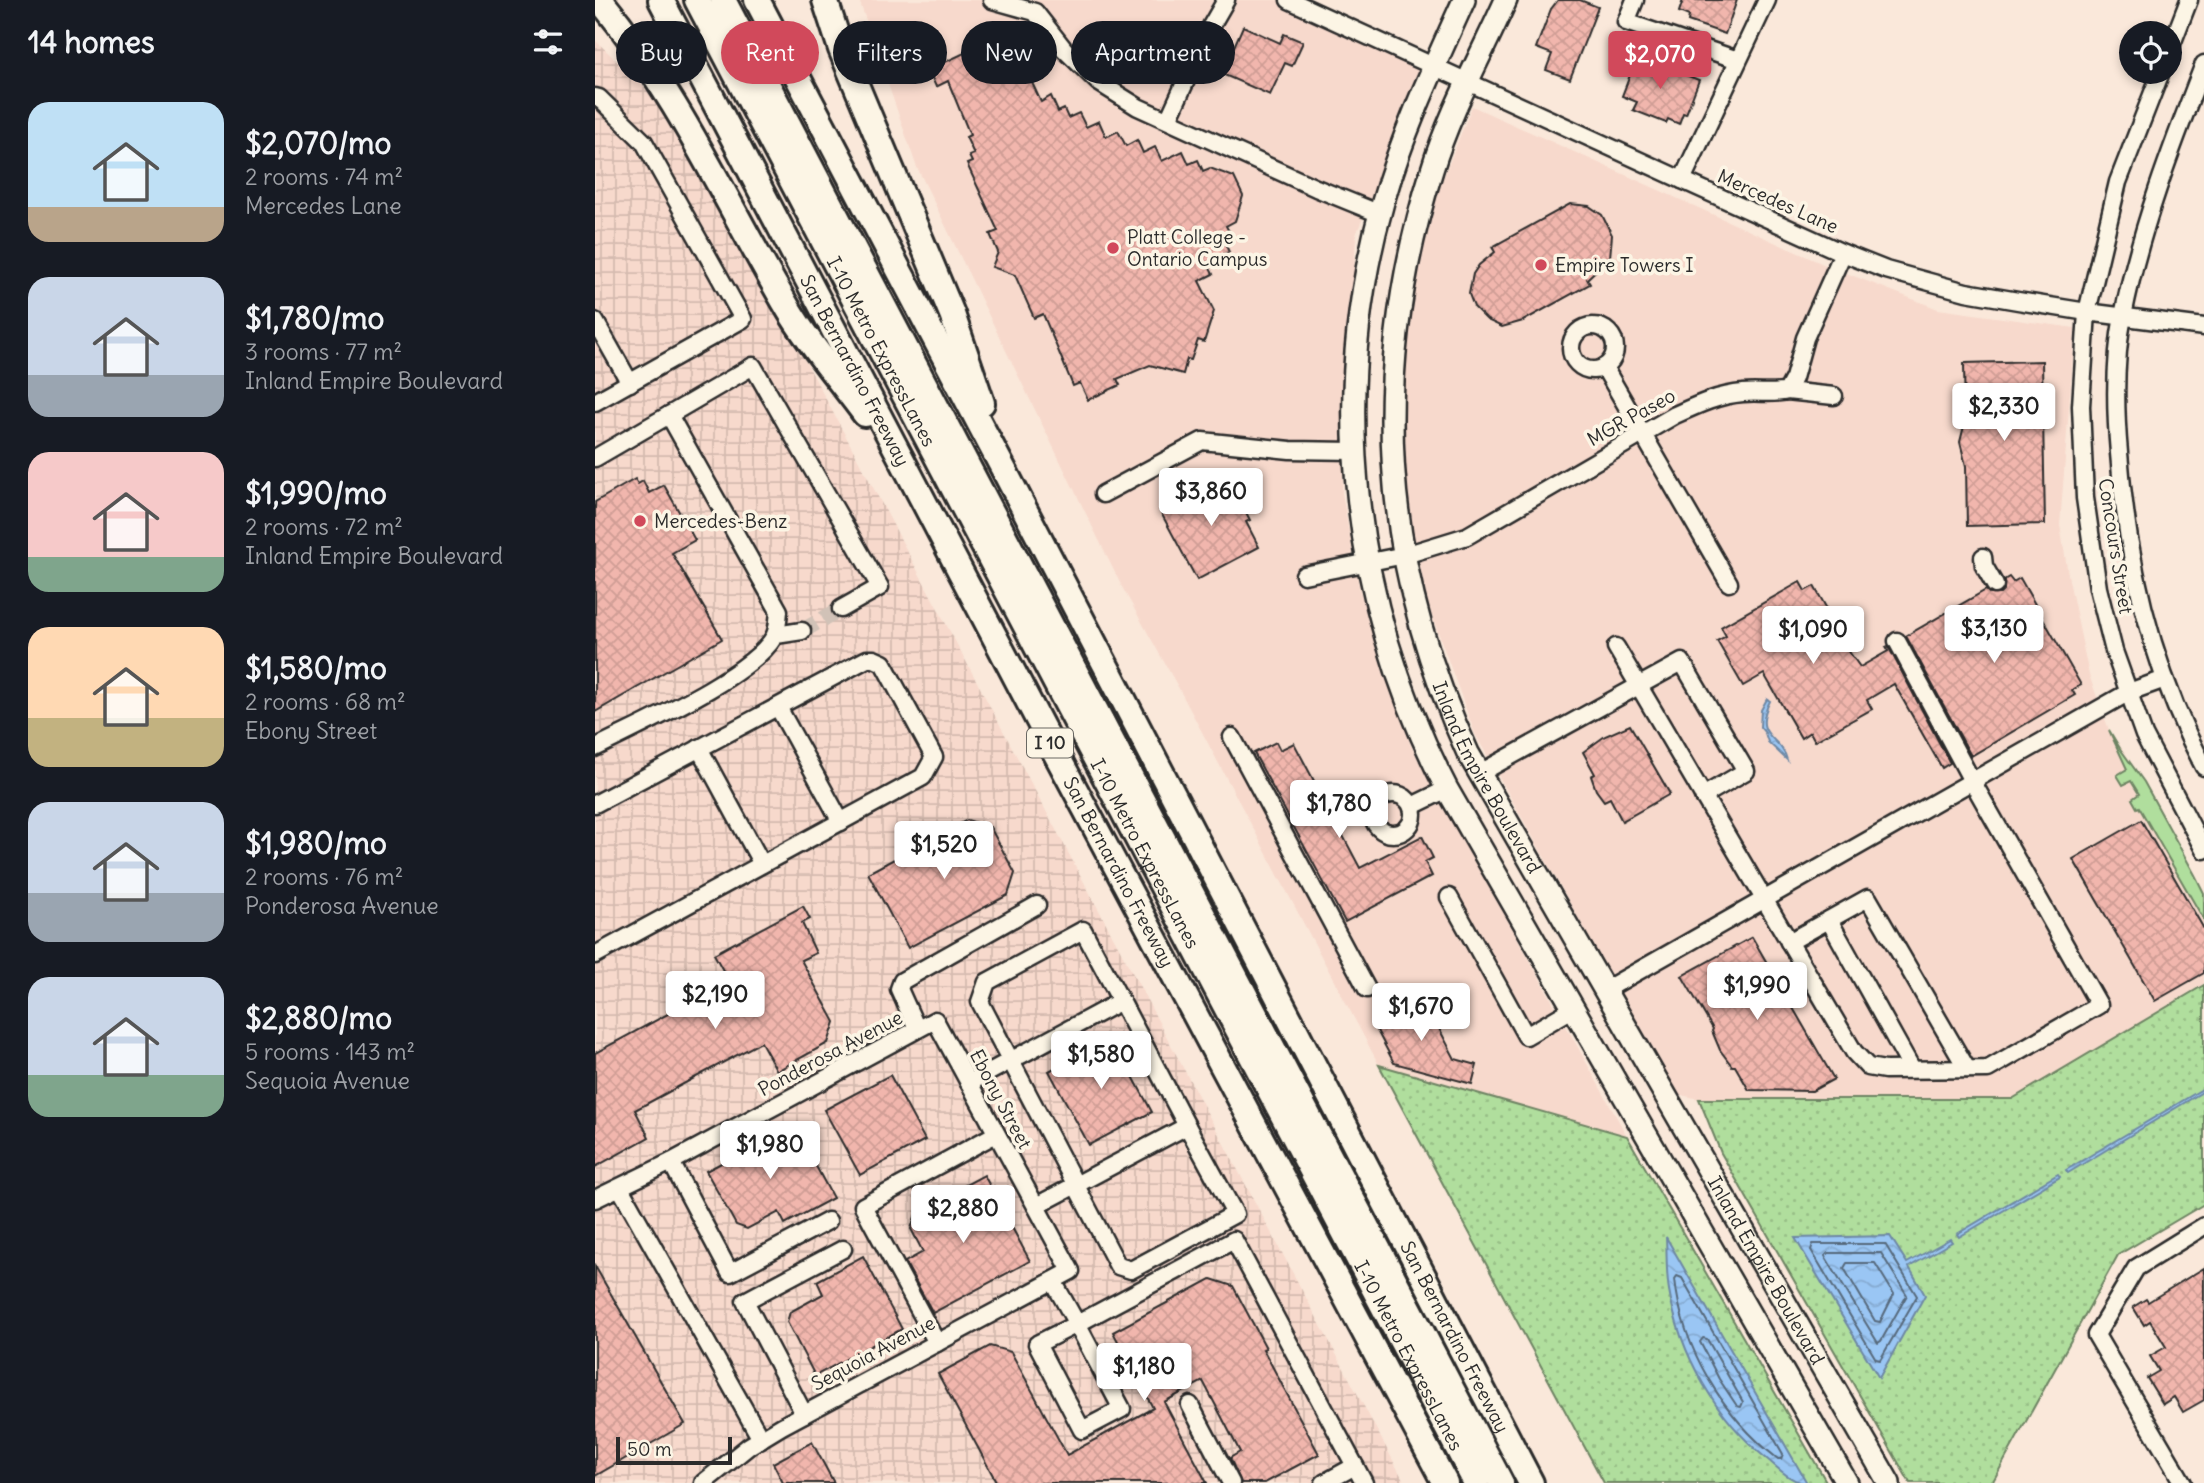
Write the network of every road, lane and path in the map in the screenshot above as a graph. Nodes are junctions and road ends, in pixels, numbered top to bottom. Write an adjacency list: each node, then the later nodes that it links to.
1 (600, 0): 41 (highway)
2 (661, 0): 41 (highway, San Bernardino Freeway / I 10)
3 (697, 0): 112 (highway, I-10 Metro ExpressLanes)
4 (723, 0): 43 (highway, I-10 Metro ExpressLanes)
5 (757, 0): 26 (highway, San Bernardino Freeway)
6 (825, 0): 40 (highway)
7 (992, 0): 22 (street)
8 (1226, 0): 22 (street)
9 (1289, 0): 18 (street, Mercedes Lane)
10 (1464, 0): 18 (main road, Inland Empire Boulevard)
11 (1506, 0): 19 (main road, Inland Empire Boulevard)
12 (1635, 0): 16 (street)
13 (1767, 0): 16 (street)
14 (2189, 0): 15 (street)
15 (2181, 21)
16 (1738, 60): 23 (street)
17 (2204, 64): 28 (street, Concours Street)
18 (1434, 67): 19 (street, Mercedes Lane); 24 (main road, Inland Empire Boulevard)
19 (1468, 82): 23 (street, Mercedes Lane); 44 (main road, Inland Empire Boulevard)
20 (2156, 84): 27 (street, Concours Street)
21 (595, 97): 32 (street)
22 (1168, 120): 24 (street)
23 (1682, 180): 25 (street, Mercedes Lane)
24 (1380, 214): 38 (main road, Inland Empire Boulevard)
25 (1843, 253): 27 (street, Mercedes Lane); 33 (street)
26 (899, 273): 40 (highway, San Bernardino Freeway); 43 (highway)
27 (2087, 312): 28 (street, Mercedes Lane); 57 (street, Concours Street)
28 (2123, 317): 30 (street, Mercedes Lane); 55 (street, Concours Street)
29 (595, 321): 32 (street)
30 (2204, 327)
31 (1604, 367): 37 (street)
32 (630, 383): 35 (street)
33 (1787, 391): 34 (street, MGR Paseo); 37 (street, MGR Paseo)
34 (1834, 396)
35 (595, 402)
36 (669, 415): 39 (street); 50 (street); 52 (street)
37 (1642, 434): 44 (street, MGR Paseo); 48 (street)
38 (1354, 451): 42 (street); 46 (main road, Inland Empire Boulevard)
39 (595, 458)
40 (1004, 470): 114 (highway, San Bernardino Freeway)
41 (914, 480): 111 (highway, San Bernardino Freeway / I 10)
42 (1103, 494)
43 (990, 508): 113 (highway, I-10 Metro ExpressLanes)
44 (1405, 555): 46 (street, MGR Paseo); 64 (main road, Inland Empire Boulevard)
45 (1983, 557): 49 (street)
46 (1367, 562): 47 (street, MGR Paseo); 66 (main road, Inland Empire Boulevard)
47 (1304, 575)
48 (1729, 583)
49 (1995, 585)
50 (841, 609)
51 (802, 631): 52 (street)
52 (776, 635): 61 (street)
53 (1897, 641): 65 (street)
54 (1616, 647): 56 (street)
55 (2165, 679): 57 (street); 60 (street, Concours Street)
56 (1639, 686): 64 (street); 67 (street); 67 (street)
57 (2129, 692): 65 (street); 71 (street, Concours Street)
58 (778, 707): 62 (street); 70 (street); 70 (street)
59 (1231, 737): 79 (street)
60 (2197, 738): 63 (street, Concours Street)
61 (595, 748)
62 (699, 748): 68 (street); 72 (street)
63 (2204, 767)
64 (1480, 773): 80 (main road, Inland Empire Boulevard)
65 (1972, 781): 74 (street); 87 (street)
66 (1447, 789): 69 (street); 82 (main road, Inland Empire Boulevard)
67 (1703, 796): 74 (street)
68 (595, 804)
69 (1412, 806)
70 (841, 821): 72 (street)
71 (2204, 850)
72 (762, 864): 78 (street)
73 (1449, 897): 82 (street)
74 (1764, 899): 77 (street); 80 (street)
75 (1037, 905): 84 (street)
76 (1829, 920): 77 (street); 86 (street); 87 (street)
77 (1789, 942): 86 (street)
78 (595, 955)
79 (1367, 989)
80 (1605, 990): 82 (main road); 116 (main road, Inland Empire Boulevard)
81 (1121, 1002): 85 (street); 85 (street); 89 (street)
82 (1574, 1008): 115 (main road, Inland Empire Boulevard)
83 (935, 1020): 84 (street, Ponderosa Avenue); 88 (street, Ebony Street)
84 (918, 1029): 91 (street, Ponderosa Avenue)
85 (1011, 1060): 88 (street); 92 (street)
86 (1912, 1069): 87 (street)
87 (1967, 1069)
88 (969, 1083): 90 (street, Ebony Street)
89 (1187, 1126): 92 (street); 92 (street)
90 (996, 1134): 95 (street, Ebony Street); 102 (street)
91 (671, 1162): 93 (street, Ponderosa Avenue); 96 (street)
92 (1076, 1185): 95 (street)
93 (619, 1188): 94 (street, Ponderosa Avenue); 105 (street)
94 (595, 1199)
95 (1036, 1206): 99 (street, Ebony Street)
96 (828, 1221)
97 (2204, 1226): 117 (street)
98 (843, 1249): 104 (street)
99 (1071, 1271): 100 (street, Sequoia Avenue)
100 (1053, 1281): 101 (street); 102 (street, Sequoia Avenue)
101 (1077, 1324): 101 (street); 106 (street)
102 (937, 1343): 104 (street, Sequoia Avenue)
103 (1190, 1405): 108 (street)
104 (804, 1414): 105 (street, Sequoia Avenue)
105 (761, 1439): 107 (street, Sequoia Avenue)
106 (1355, 1466): 109 (street); 110 (street)
107 (703, 1483)
108 (1231, 1483)
109 (1324, 1483)
110 (1364, 1483)
111 (1445, 1483)
112 (1476, 1483)
113 (1501, 1483)
114 (1531, 1483)
115 (1847, 1483)
116 (1889, 1483)
117 (2183, 1483)

